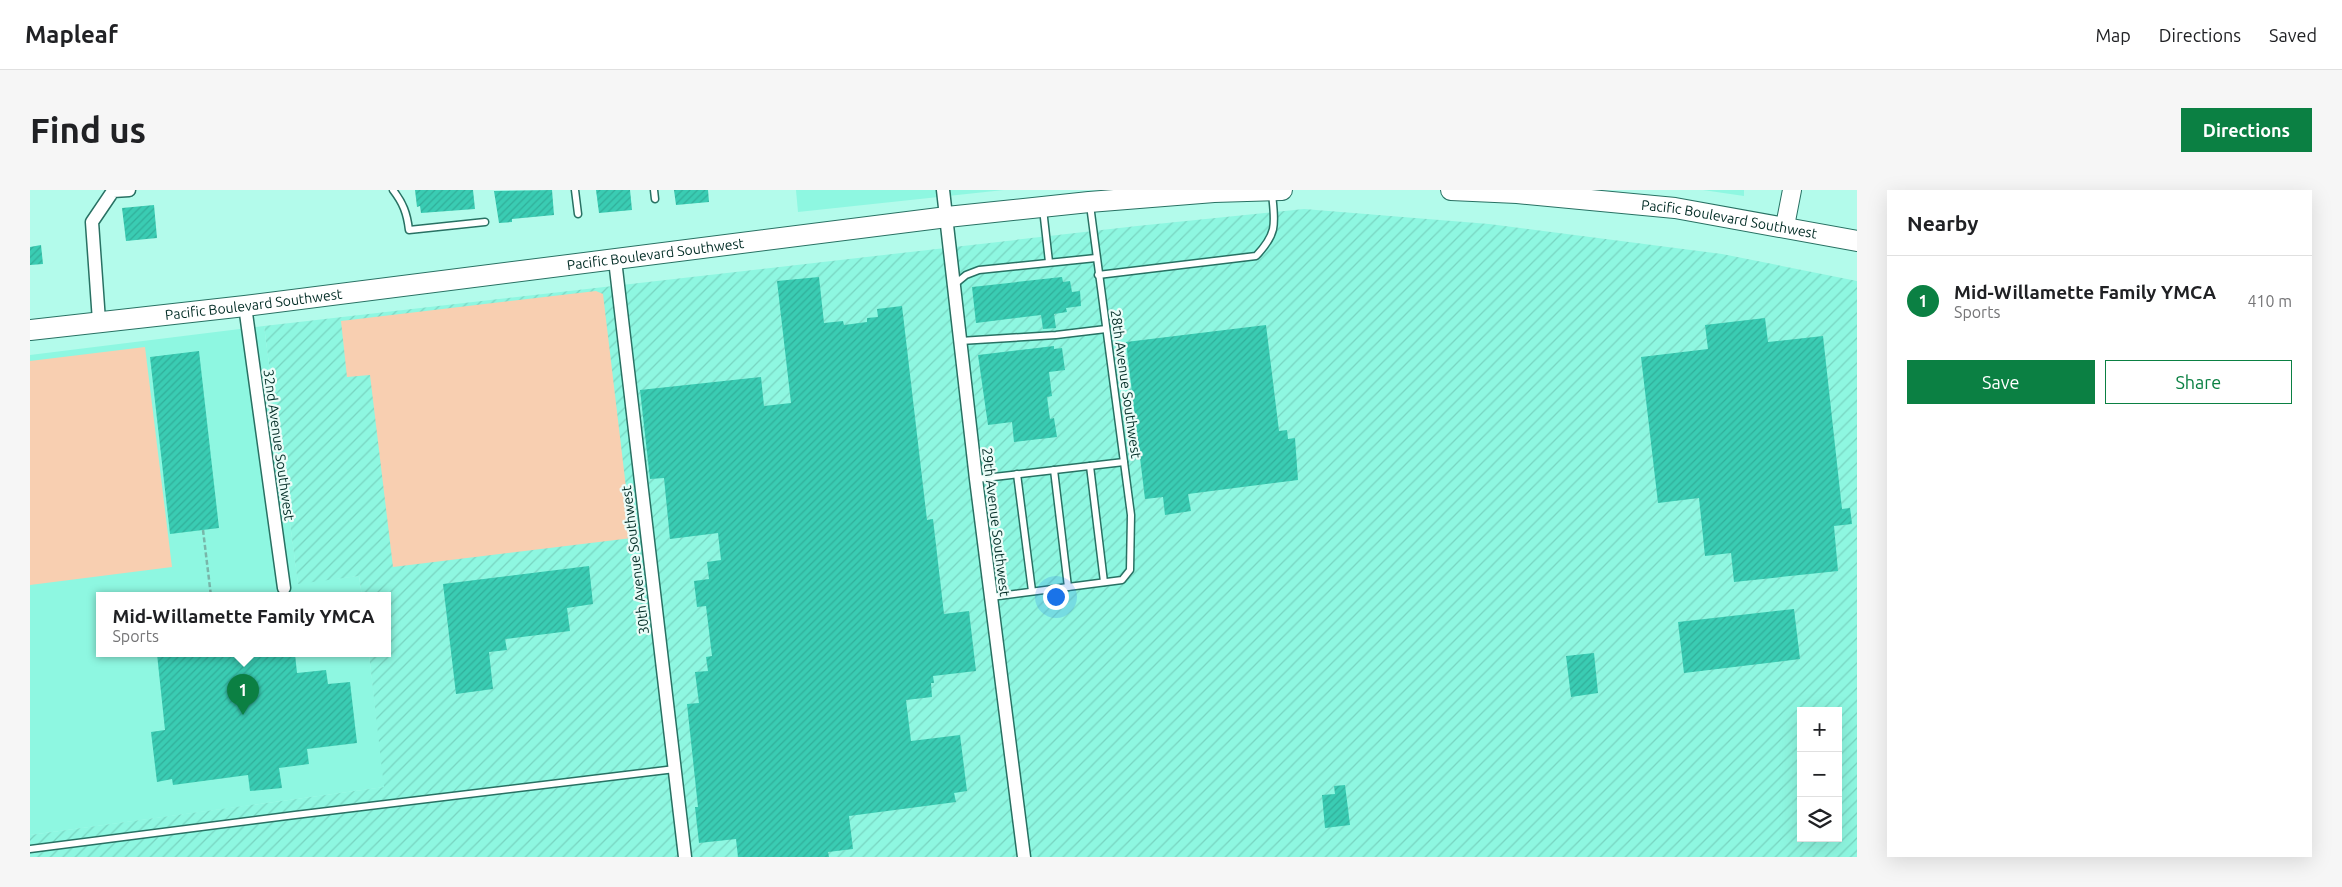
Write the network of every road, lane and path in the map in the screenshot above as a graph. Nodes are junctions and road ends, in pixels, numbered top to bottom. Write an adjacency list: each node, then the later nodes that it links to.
1 (130, 190): 25 (street)
2 (393, 190): 16 (lane)
3 (575, 190): 14 (lane)
4 (654, 190): 11 (lane)
5 (943, 190): 15 (street, 29th Avenue Southwest)
6 (1272, 190): 7 (main road, Pacific Boulevard Southwest); 12 (main road, Pacific Boulevard Southwest); 22 (lane)
7 (1282, 190)
8 (1450, 190): 10 (main road, Pacific Boulevard Southwest)
9 (1792, 190): 17 (street)
10 (1553, 193): 17 (main road, Pacific Boulevard Southwest)
11 (655, 199)
12 (1089, 202): 13 (main road, Pacific Boulevard Southwest); 19 (lane, 28th Avenue Southwest)
13 (1042, 207): 15 (main road, Pacific Boulevard Southwest); 21 (lane)
14 (578, 214)
15 (947, 217): 20 (main road, Pacific Boulevard Southwest); 23 (street, 29th Avenue Southwest)
16 (485, 222)
17 (1785, 226): 18 (main road, Pacific Boulevard Southwest)
18 (1857, 240)
19 (1096, 258): 21 (lane); 22 (lane, 28th Avenue Southwest)
20 (615, 260): 24 (main road, Pacific Boulevard Southwest); 41 (street, 30th Avenue Southwest)
21 (1049, 262): 23 (lane)
22 (1098, 275): 26 (lane, 28th Avenue Southwest)
23 (954, 286): 28 (street, 29th Avenue Southwest)
24 (245, 306): 25 (main road, Pacific Boulevard Southwest); 37 (street, 32nd Avenue Southwest)
25 (99, 321): 27 (main road, Pacific Boulevard Southwest)
26 (1106, 329): 28 (lane); 29 (lane, 28th Avenue Southwest)
27 (30, 330)
28 (960, 341): 33 (street, 29th Avenue Southwest)
29 (1124, 462): 30 (lane); 35 (lane, 28th Avenue Southwest)
30 (1090, 466): 31 (lane); 35 (lane)
31 (1054, 470): 32 (lane); 36 (lane)
32 (1017, 474): 33 (lane); 38 (lane)
33 (976, 479): 40 (street, 29th Avenue Southwest)
34 (203, 530): 39 (path)
35 (1104, 582): 36 (lane)
36 (1068, 587): 38 (lane)
37 (284, 588)
38 (1032, 591): 40 (lane)
39 (211, 592)
40 (990, 597): 44 (street, 29th Avenue Southwest)
41 (675, 769): 42 (lane); 43 (street, 30th Avenue Southwest)
42 (30, 850)
43 (685, 857)
44 (1024, 857)

